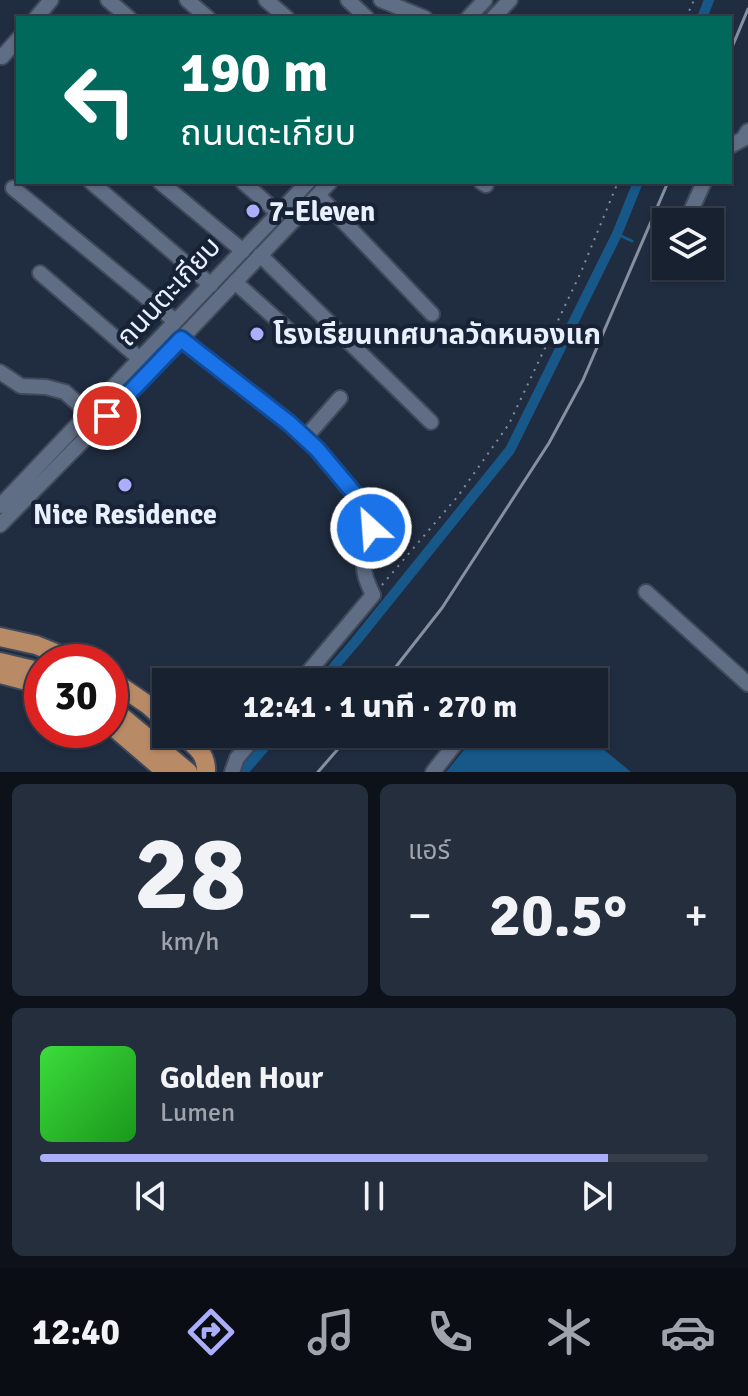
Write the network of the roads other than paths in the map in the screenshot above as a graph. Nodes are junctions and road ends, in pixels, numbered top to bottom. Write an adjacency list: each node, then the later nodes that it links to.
1 (51, 0): 9 (street)
2 (108, 0): 10 (street)
3 (187, 0): 11 (street)
4 (266, 0): 12 (street)
5 (348, 0): 13 (street)
6 (381, 0): 14 (street)
7 (485, 0): 15 (street)
8 (510, 0): 16 (street)
9 (38, 16)
10 (127, 16)
11 (206, 16)
12 (285, 16)
13 (365, 16)
14 (420, 16)
15 (470, 16)
16 (495, 16)
17 (16, 41): 18 (street)
18 (2, 57)
19 (748, 131): 20 (street)
20 (732, 145)
21 (93, 184): 35 (street)
22 (162, 184): 31 (street)
23 (245, 184): 30 (street)
24 (306, 184): 30 (street, ถนนตะเกียบ)
25 (328, 184): 28 (street, ถนนตะเกียบ)
26 (703, 184): 29 (street)
27 (13, 188): 37 (street)
28 (318, 195): 32 (street, ถนนตะเกียบ); 36 (street)
29 (692, 208)
30 (278, 213): 31 (street, ถนนตะเกียบ)
31 (243, 251): 35 (street, ถนนตะเกียบ)
32 (260, 255): 34 (street, ถนนตะเกียบ); 44 (street)
33 (40, 273): 40 (street)
34 (235, 282): 38 (street, ถนนตะเกียบ); 39 (street)
35 (211, 285): 37 (street, ถนนตะเกียบ)
36 (432, 314)
37 (176, 320): 38 (street); 40 (street, ถนนตะเกียบ)
38 (186, 334): 45 (street); 47 (street, ถนนตะเกียบ)
39 (295, 336)
40 (140, 359): 43 (street, ถนนตะเกียบ)
41 (0, 372): 43 (street)
42 (340, 398): 45 (street)
43 (89, 414): 46 (street, ถนนตะเกียบ)
44 (431, 422)
45 (305, 438): 53 (street)
46 (1, 504)
47 (0, 525)
48 (646, 592): 56 (street)
49 (0, 637): 50 (main road)
50 (32, 644)
51 (0, 662): 52 (main road)
52 (24, 668)
53 (312, 668)
54 (0, 674): 55 (main road)
55 (24, 680)
56 (748, 684)
57 (0, 687): 58 (main road)
58 (24, 691)
59 (128, 691): 60 (main road)
60 (152, 709)
61 (128, 722): 69 (main road)
62 (128, 739): 68 (main road)
63 (122, 748): 67 (main road)
64 (197, 748): 70 (main road)
65 (245, 748): 71 (street)
66 (452, 748): 72 (street)
67 (151, 772)
68 (166, 772)
69 (188, 772)
70 (206, 772)
71 (232, 772)
72 (433, 772)

